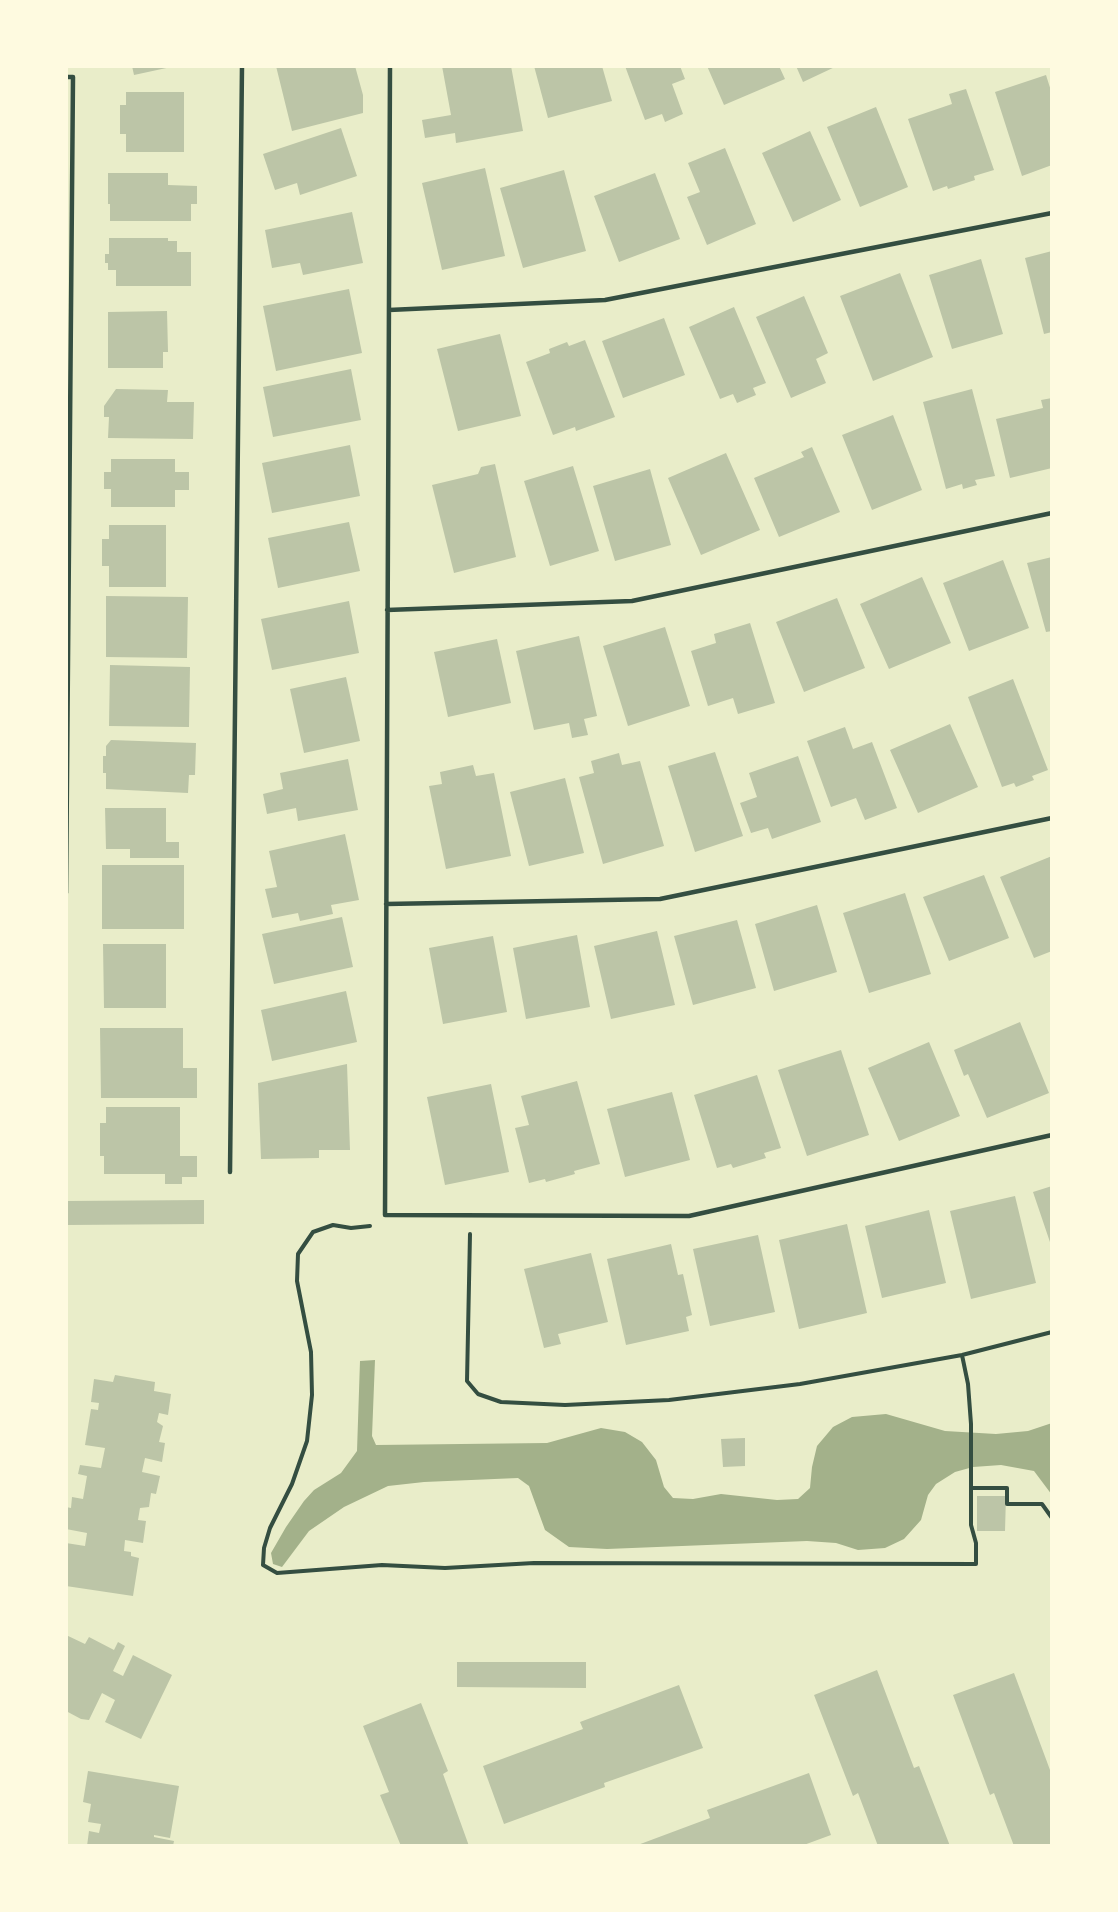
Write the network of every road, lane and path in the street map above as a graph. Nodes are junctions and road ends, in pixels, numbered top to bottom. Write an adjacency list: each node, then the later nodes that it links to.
1 (242, 66): 14 (lane)
2 (390, 66): 5 (lane)
3 (66, 77): 6 (lane)
4 (1052, 213): 5 (lane)
5 (388, 310): 8 (lane)
6 (69, 361): 9 (lane)
7 (1052, 513): 8 (lane)
8 (387, 610): 12 (lane)
9 (68, 635): 11 (lane)
10 (1052, 818): 12 (lane)
11 (66, 893)
12 (386, 904): 15 (lane)
13 (1052, 1135): 16 (lane)
14 (230, 1172)
15 (385, 1215): 16 (lane); 19 (path)
16 (471, 1215): 18 (path)
17 (1052, 1332): 18 (path)
18 (962, 1355): 19 (path)
19 (972, 1488): 20 (path)
20 (1052, 1518)

